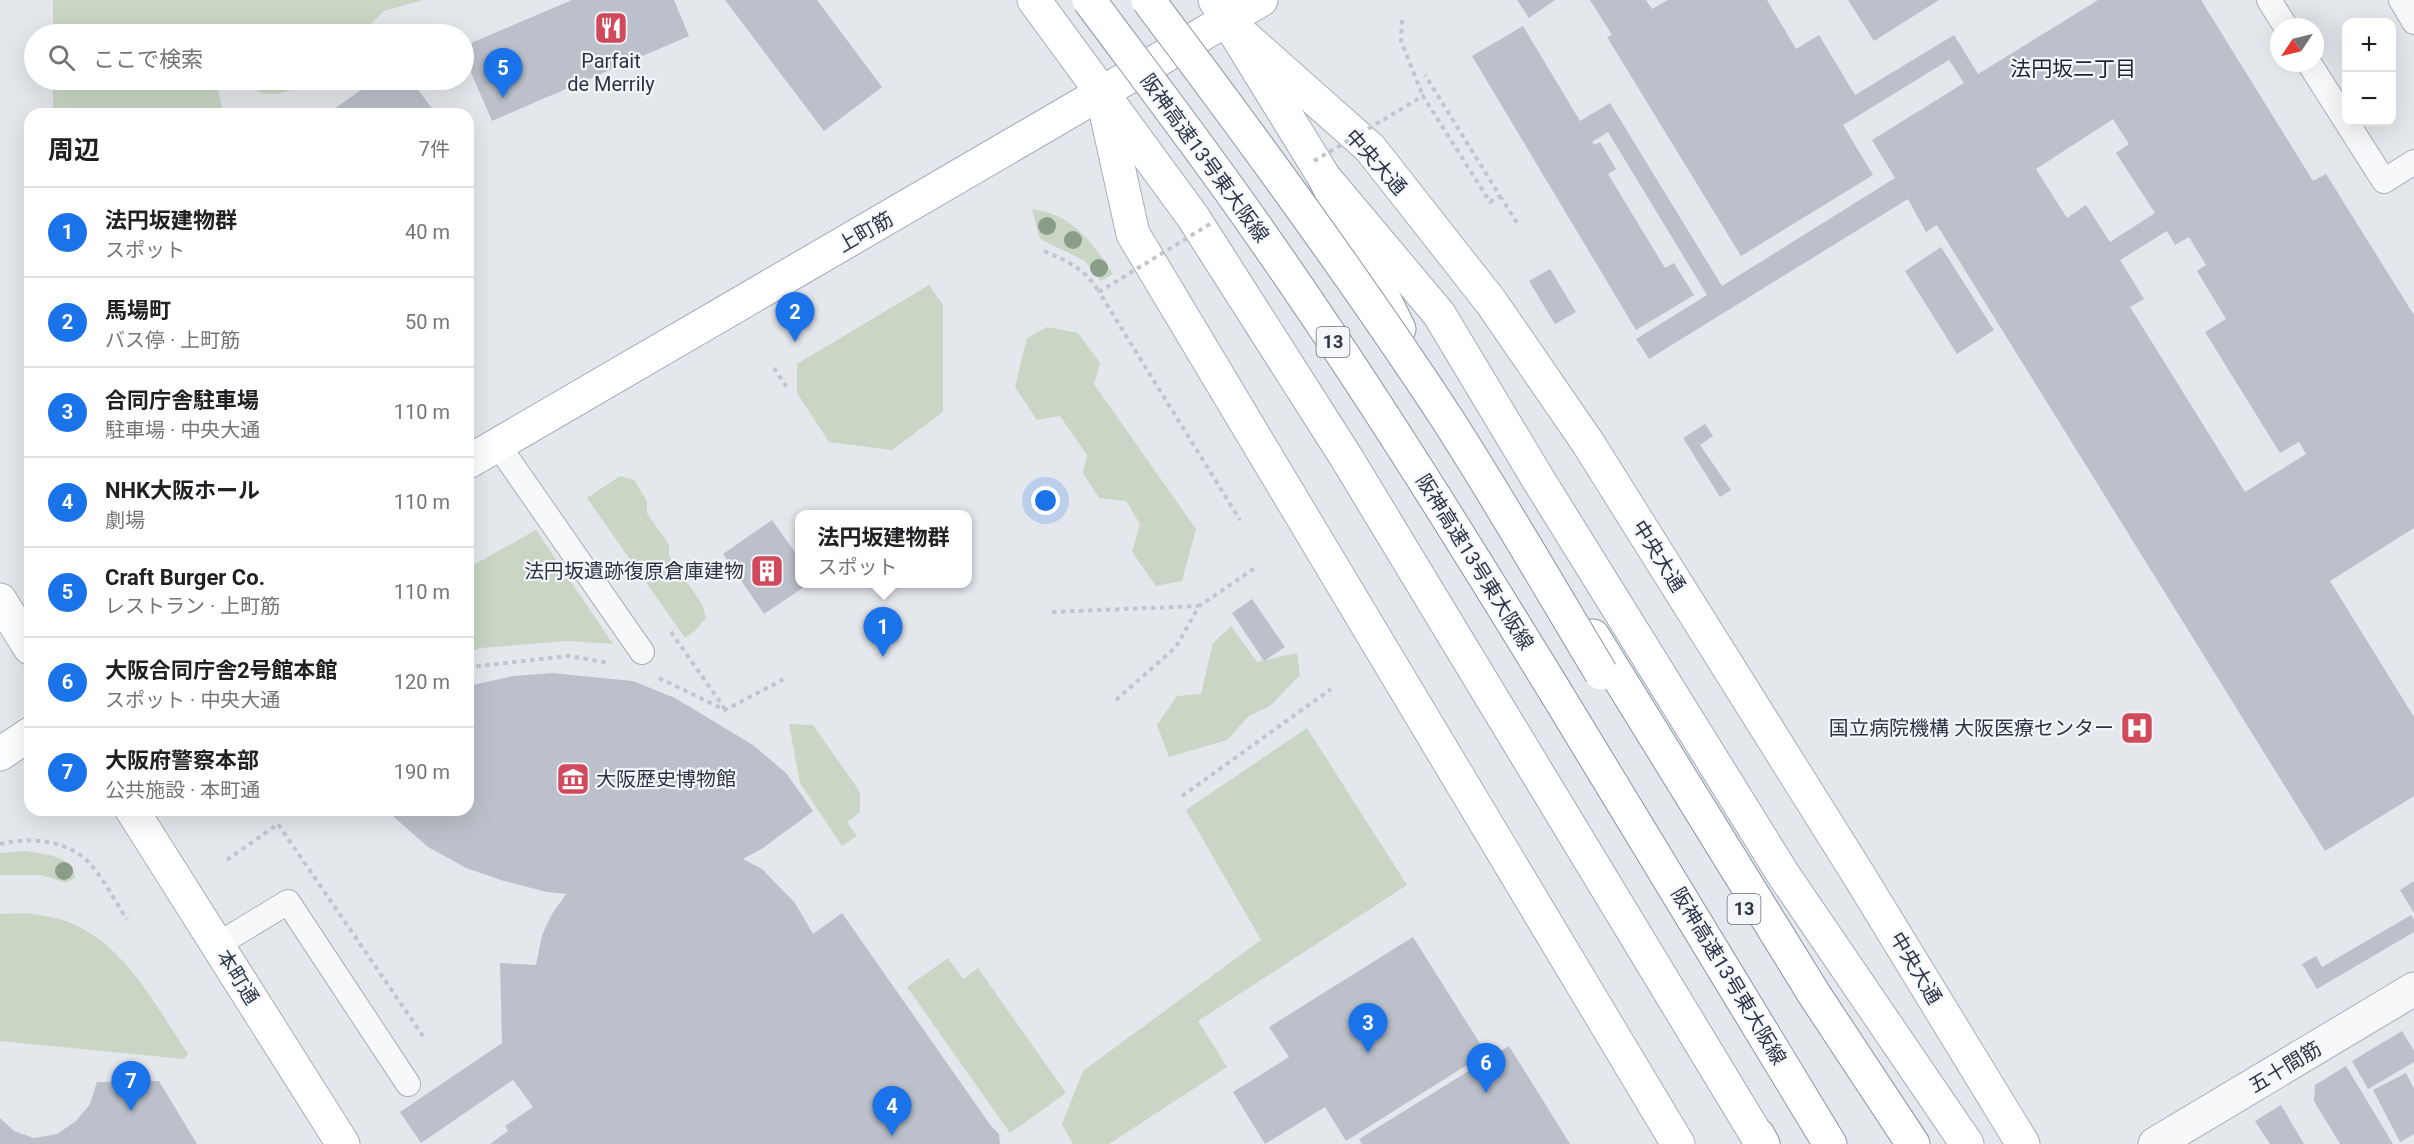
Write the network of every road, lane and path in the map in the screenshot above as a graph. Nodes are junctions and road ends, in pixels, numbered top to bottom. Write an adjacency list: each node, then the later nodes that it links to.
1 (1034, 0): 12 (main road)
2 (1089, 0): 44 (main road, 阪神高速13号東大阪線 / 13, bridge)
3 (1148, 0): 45 (main road, 13, bridge)
4 (1261, 0): 7 (main road, 上町筋)
5 (2269, 0): 8 (lane)
6 (2401, 0): 10 (lane)
7 (1221, 10): 12 (main road, 上町筋); 15 (main road); 48 (main road, 中央大通)
8 (2280, 18)
9 (1402, 20): 13 (path)
10 (2414, 22)
11 (2315, 72): 14 (lane)
12 (1102, 94): 22 (main road, 上町筋); 41 (main road); 43 (main road)
13 (1423, 96)
14 (2414, 162)
15 (1324, 177): 46 (main road); 47 (main road)
16 (1500, 196): 17 (path)
17 (1519, 226)
18 (1044, 250): 19 (path)
19 (1100, 292)
20 (774, 368): 21 (path)
21 (788, 389)
22 (498, 445): 23 (main road, 上町筋); 29 (lane)
23 (474, 459)
24 (1255, 568): 26 (path)
25 (0, 600): 28 (main road)
26 (1199, 606): 27 (path); 31 (path)
27 (1052, 612)
28 (24, 638)
29 (642, 652)
30 (1331, 688): 34 (path)
31 (1116, 700)
32 (24, 738): 33 (main road)
33 (0, 754)
34 (1182, 796)
35 (136, 816): 38 (main road, 本町通)
36 (0, 844): 37 (path)
37 (127, 919)
38 (217, 945): 40 (lane); 42 (main road, 本町通)
39 (2414, 989): 49 (street, 五十間筋)
40 (408, 1084)
41 (1761, 1141)
42 (343, 1144)
43 (1678, 1144)
44 (1830, 1144)
45 (1887, 1144)
46 (1913, 1144)
47 (1967, 1144)
48 (2023, 1144)
49 (2155, 1144)

